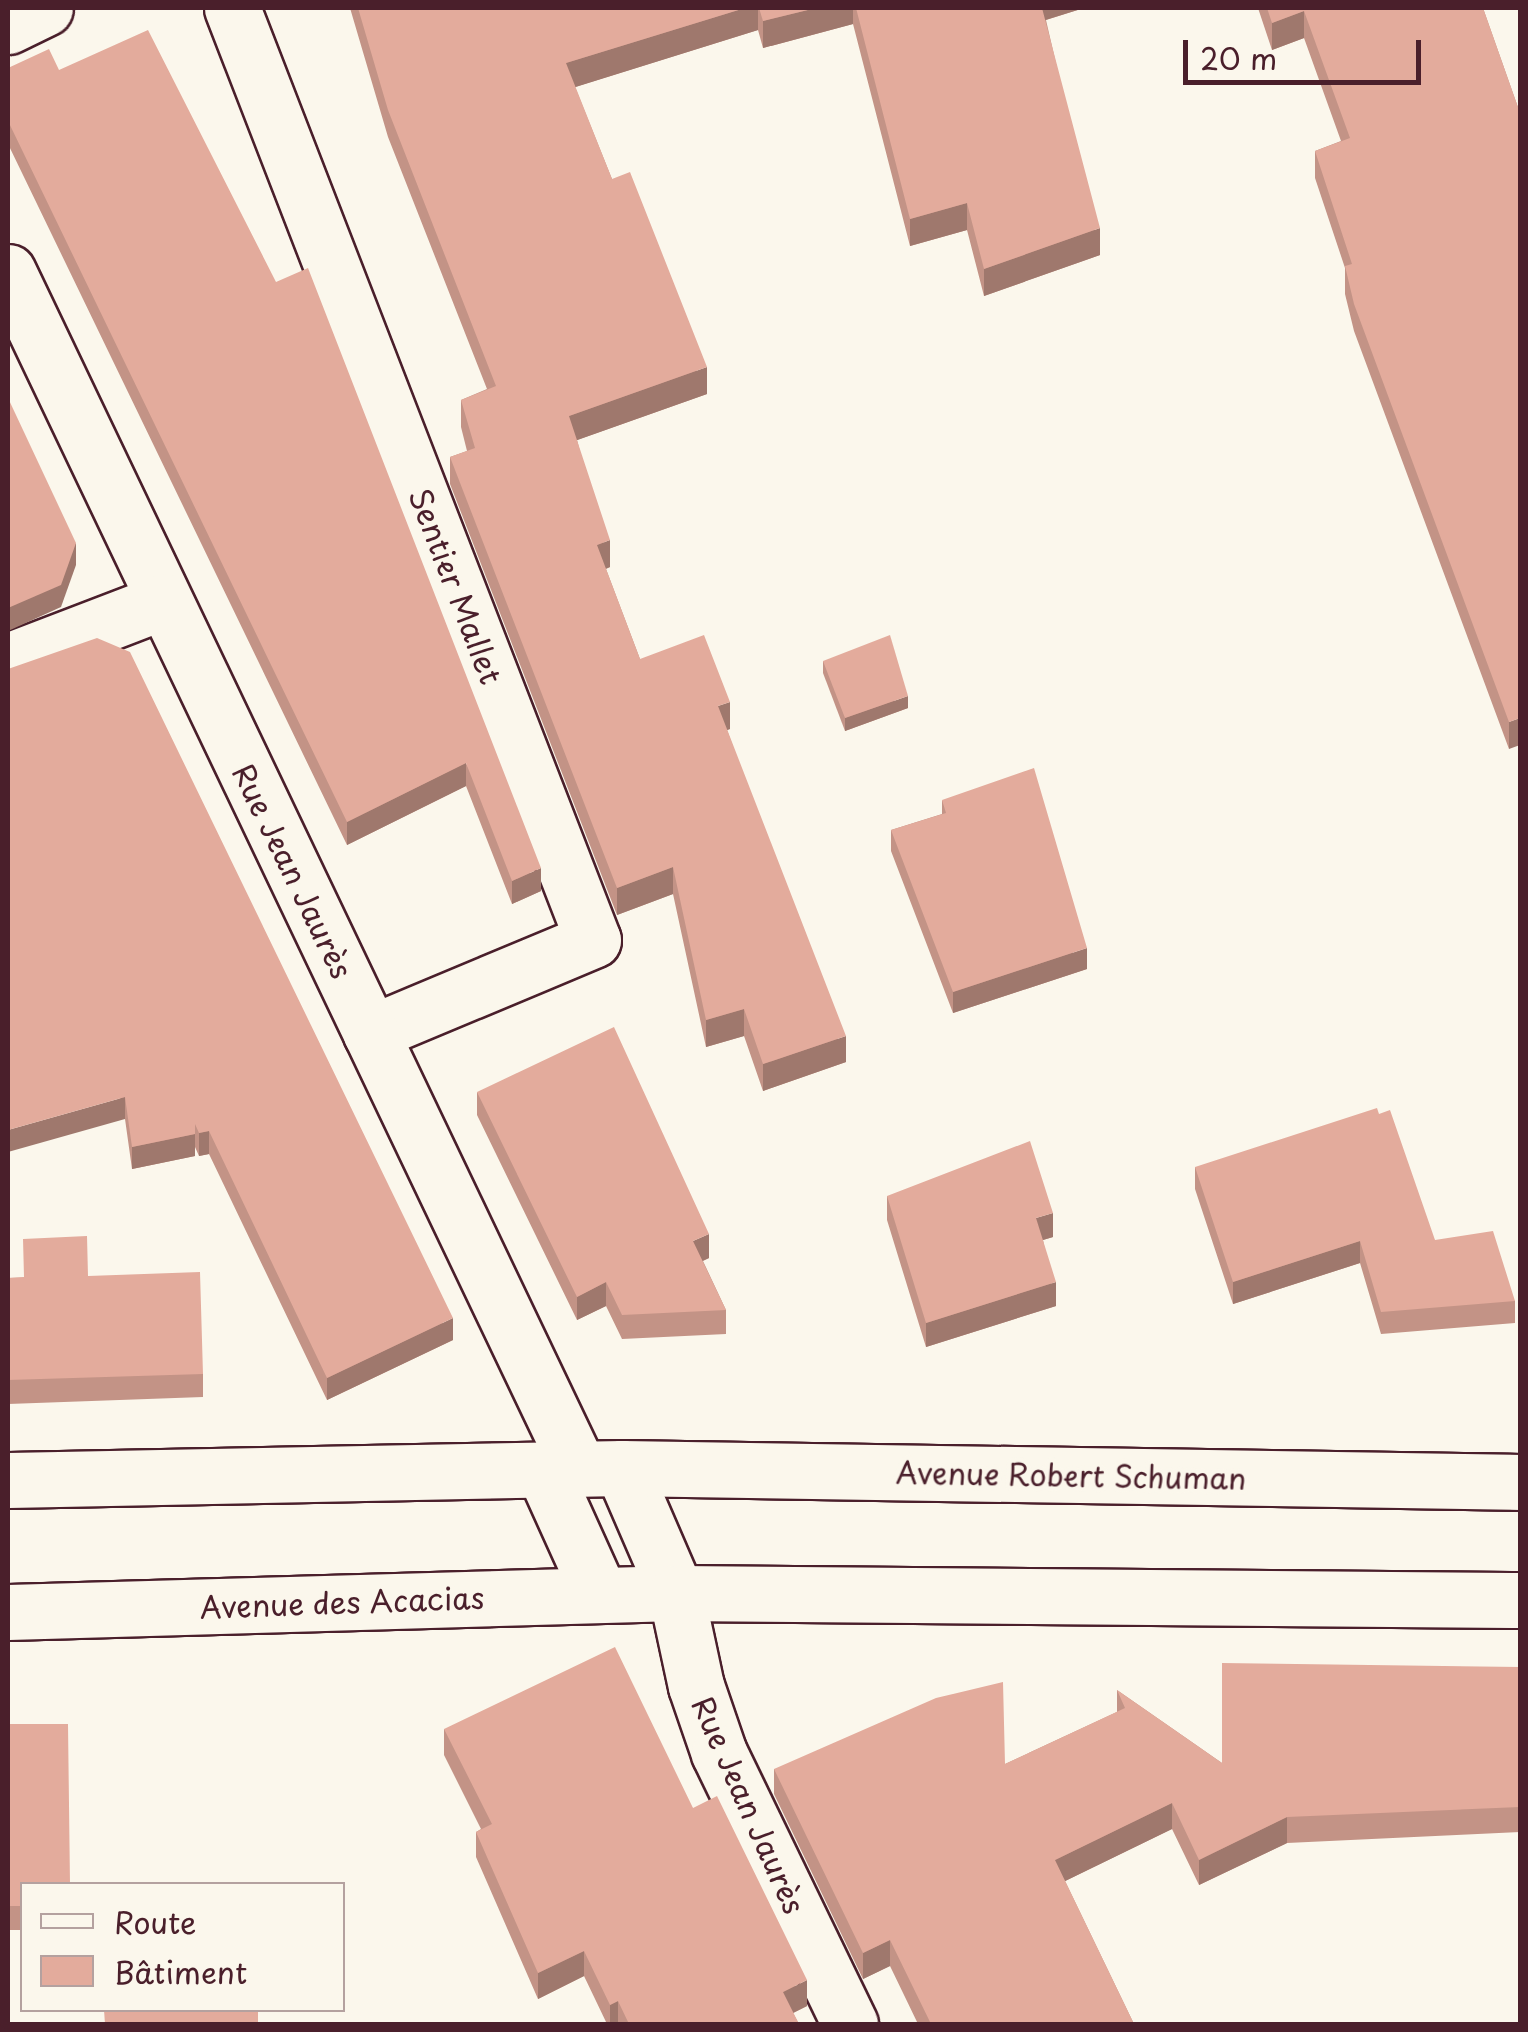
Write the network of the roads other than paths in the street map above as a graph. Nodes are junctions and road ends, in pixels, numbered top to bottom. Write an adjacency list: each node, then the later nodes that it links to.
1 (44, 8): 3 (street)
2 (232, 8): 7 (street, Sentier Mallet)
3 (8, 26)
4 (8, 272): 5 (street, Rue Jean Jaurès)
5 (164, 601): 6 (street); 7 (street, Rue Jean Jaurès)
6 (8, 661)
7 (370, 1033): 8 (street, Rue Jean Jaurès)
8 (582, 1468): 9 (street); 10 (street, Avenue Robert Schuman); 11 (street, Rue Jean Jaurès); 12 (street, Rue Jean Jaurès)
9 (8, 1480)
10 (1520, 1482)
11 (676, 1594): 12 (street, Avenue des Acacias); 13 (street); 15 (street, Rue Jean Jaurès)
12 (600, 1595): 14 (street, Avenue des Acacias)
13 (1520, 1600)
14 (8, 1612)
15 (850, 2024)

